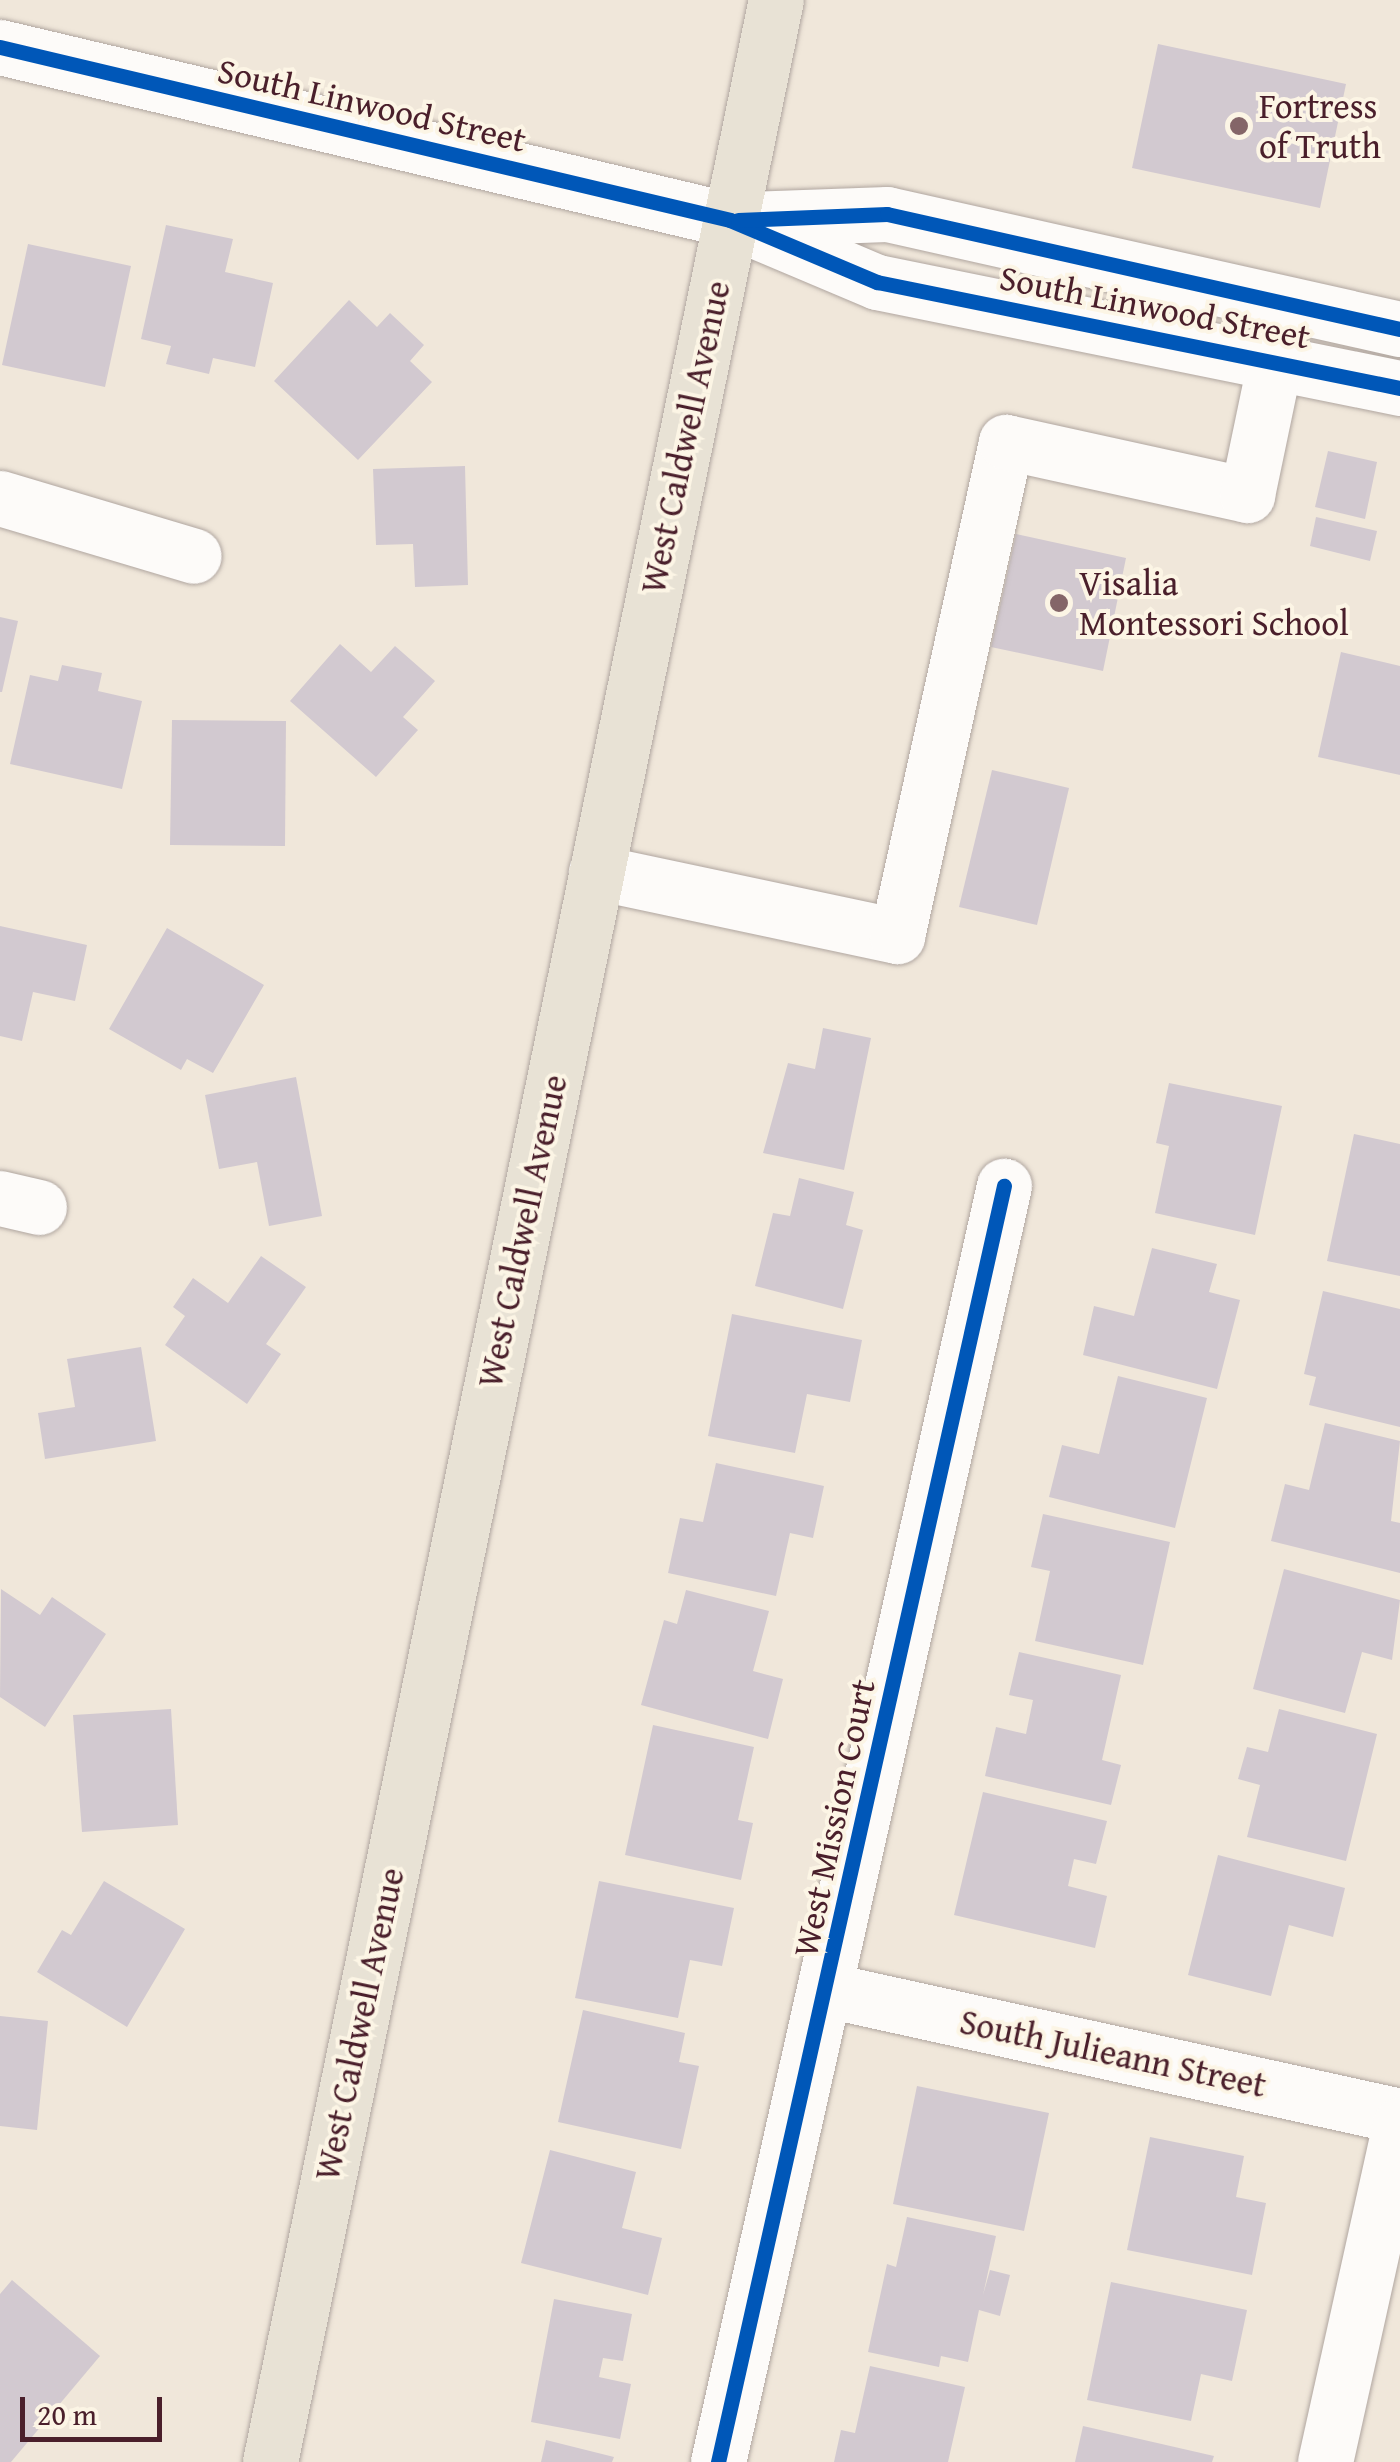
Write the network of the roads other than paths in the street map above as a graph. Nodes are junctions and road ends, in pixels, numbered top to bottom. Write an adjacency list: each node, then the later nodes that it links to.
1 (776, 0): 3 (main road, West Caldwell Avenue)
2 (0, 47): 3 (street, South Linwood Street)
3 (730, 220): 4 (street, South Linwood Street); 5 (street, South Linwood Street); 9 (main road, West Caldwell Avenue)
4 (1400, 330)
5 (1275, 361): 6 (street, South Linwood Street); 9 (street)
6 (1400, 388)
7 (0, 498): 8 (street)
8 (194, 556)
9 (596, 872): 14 (main road, West Caldwell Avenue)
10 (1004, 1186): 11 (street, West Mission Court)
11 (827, 1990): 12 (street, South Julieann Street); 15 (street, West Mission Court)
12 (1400, 2116)
13 (1400, 2124): 16 (street)
14 (270, 2462)
15 (718, 2462)
16 (1326, 2462)

